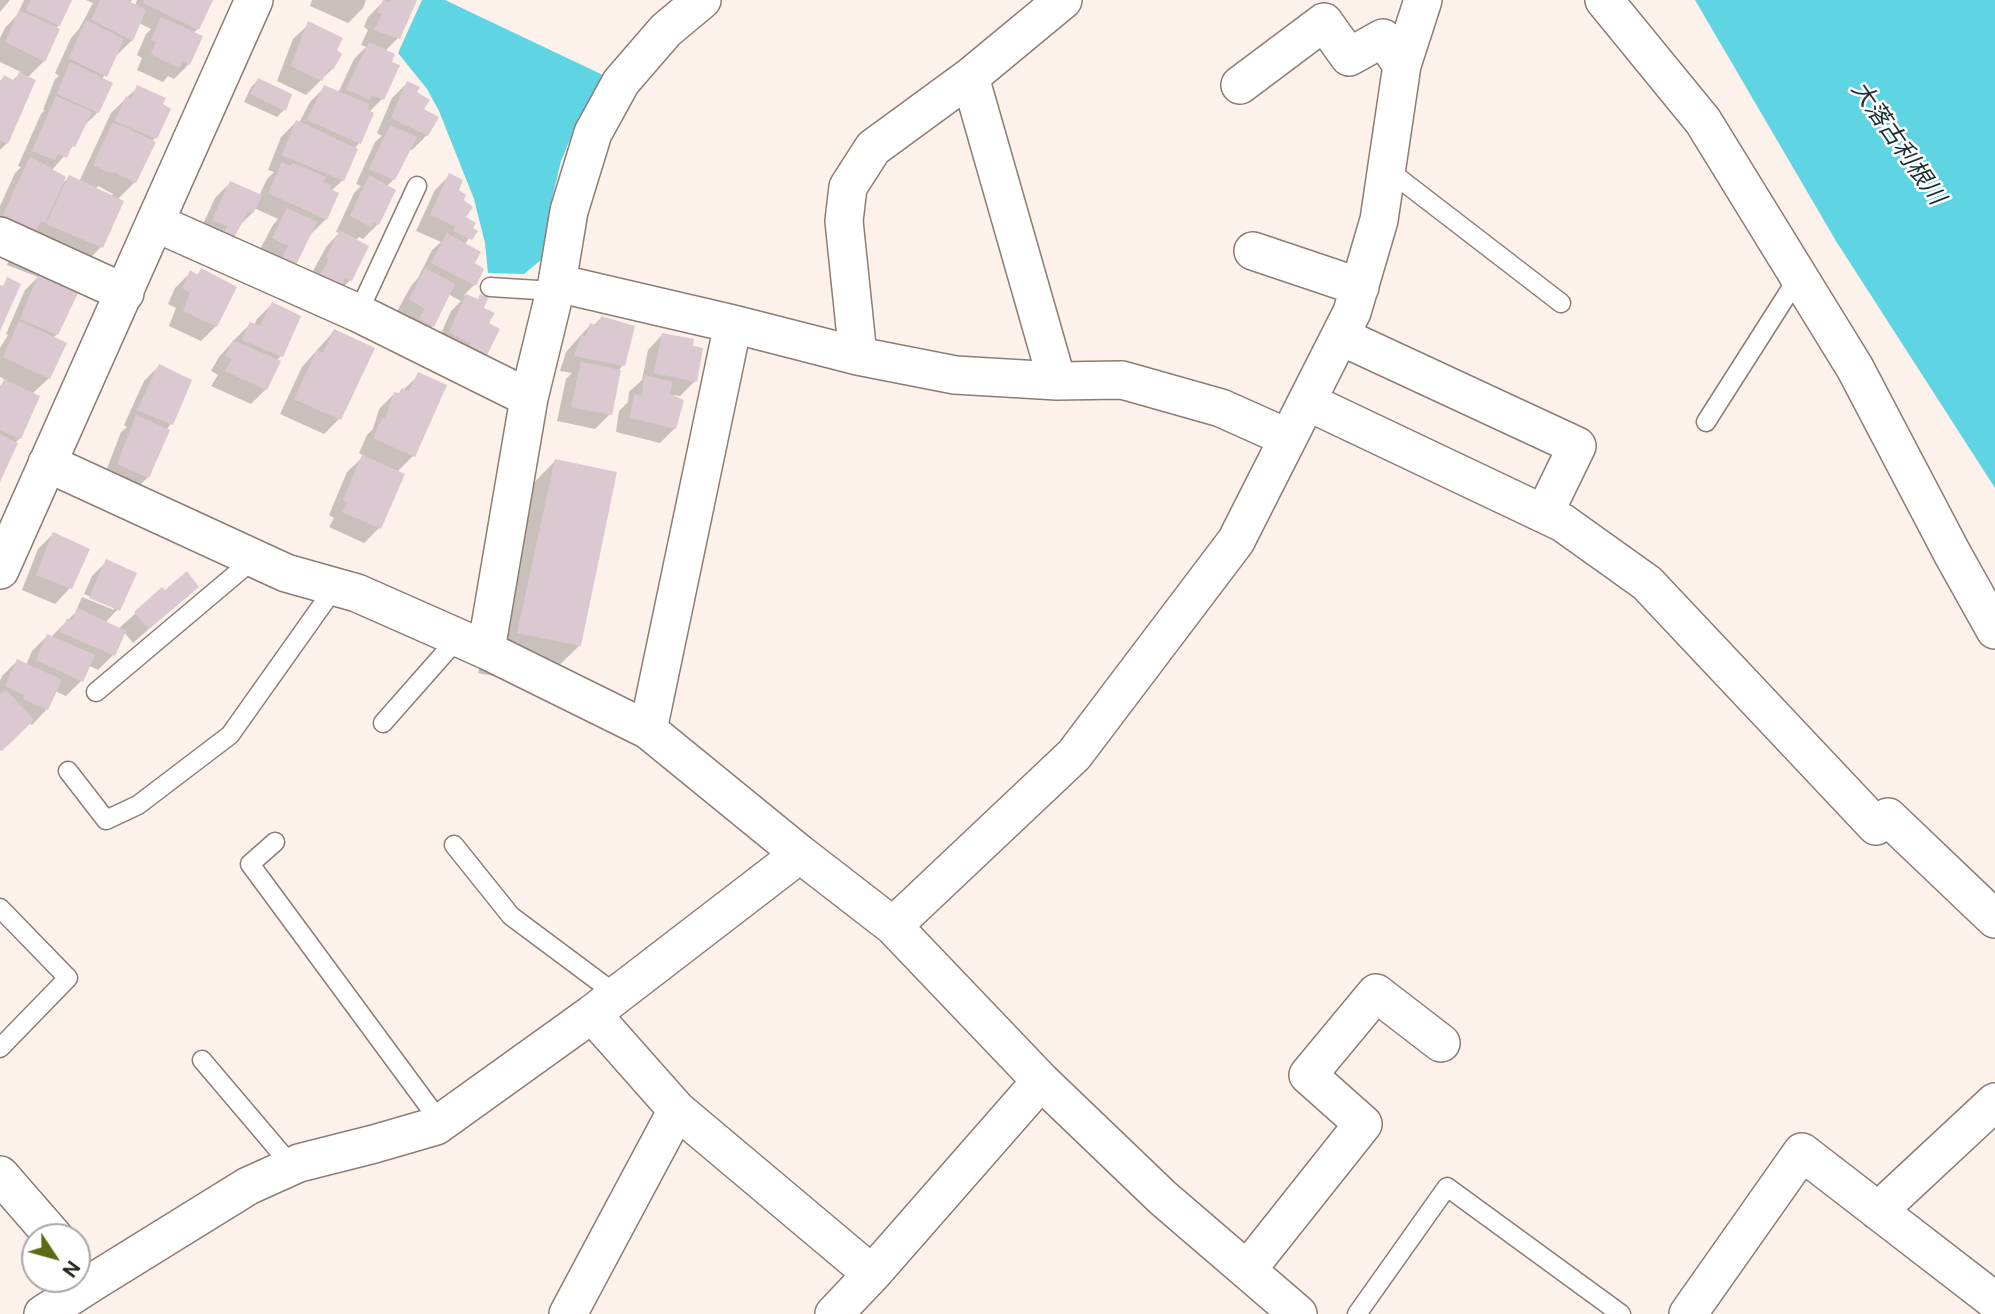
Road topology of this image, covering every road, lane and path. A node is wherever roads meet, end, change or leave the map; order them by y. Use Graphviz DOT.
graph roads {
  1 [pos="254,0"];
  2 [pos="702,0"];
  3 [pos="1062,0"];
  4 [pos="1423,0"];
  5 [pos="1604,0"];
  6 [pos="1402,65"];
  7 [pos="970,77"];
  8 [pos="1240,85"];
  9 [pos="1387,169"];
  10 [pos="417,186"];
  11 [pos="156,223"];
  12 [pos="0,236"];
  13 [pos="1253,251"];
  14 [pos="1799,276"];
  15 [pos="555,287"];
  16 [pos="1360,287"];
  17 [pos="490,288"];
  18 [pos="125,293"];
  19 [pos="1561,303"];
  20 [pos="358,313"];
  21 [pos="733,324"];
  22 [pos="1340,336"];
  23 [pos="858,356"];
  24 [pos="1057,381"];
  25 [pos="529,398"];
  26 [pos="1308,402"];
  27 [pos="1706,422"];
  28 [pos="1288,438"];
  29 [pos="47,463"];
  30 [pos="1544,514"];
  31 [pos="11,518"];
  32 [pos="255,558"];
  33 [pos="0,570"];
  34 [pos="335,587"];
  35 [pos="1995,630"];
  36 [pos="472,644"];
  37 [pos="96,692"];
  38 [pos="383,723"];
  39 [pos="648,730"];
  40 [pos="68,771"];
  41 [pos="275,842"];
  42 [pos="454,845"];
  43 [pos="800,854"];
  44 [pos="0,908"];
  45 [pos="1995,919"];
  46 [pos="893,926"];
  47 [pos="604,1004"];
  48 [pos="1441,1042"];
  49 [pos="0,1048"];
  50 [pos="202,1060"];
  51 [pos="1041,1081"];
  52 [pos="1995,1102"];
  53 [pos="677,1110"];
  54 [pos="441,1123"];
  55 [pos="292,1167"];
  56 [pos="0,1175"];
  57 [pos="1878,1211"];
  58 [pos="42,1223"];
  59 [pos="91,1270"];
  60 [pos="1247,1270"];
  61 [pos="872,1274"];
  62 [pos="65,1293"];
  63 [pos="1995,1301"];
  64 [pos="43,1314"];
  65 [pos="568,1314"];
  66 [pos="834,1314"];
  67 [pos="1298,1314"];
  68 [pos="1357,1314"];
  69 [pos="1621,1314"];
  70 [pos="1688,1314"];
  1 -- 11 [label="street"];
  2 -- 15 [label="street"];
  3 -- 7 [label="street"];
  4 -- 6 [label="street"];
  5 -- 14 [label="street"];
  6 -- 8 [label="street"];
  6 -- 9 [label="street"];
  7 -- 23 [label="street"];
  7 -- 24 [label="street"];
  9 -- 16 [label="street"];
  9 -- 19 [label="lane"];
  10 -- 20 [label="lane"];
  11 -- 18 [label="street"];
  11 -- 20 [label="street"];
  12 -- 18 [label="street"];
  13 -- 16 [label="street"];
  14 -- 27 [label="lane"];
  14 -- 35 [label="street"];
  15 -- 17 [label="lane"];
  15 -- 21 [label="street"];
  15 -- 25 [label="street"];
  16 -- 22 [label="street"];
  18 -- 29 [label="street"];
  20 -- 25 [label="street"];
  21 -- 23 [label="street"];
  21 -- 39 [label="street"];
  22 -- 26 [label="street"];
  22 -- 30 [label="street"];
  23 -- 24 [label="street"];
  24 -- 28 [label="street"];
  25 -- 36 [label="street"];
  26 -- 28 [label="street"];
  26 -- 30 [label="street"];
  28 -- 46 [label="street"];
  29 -- 31 [label="street"];
  29 -- 32 [label="street"];
  30 -- 45 [label="street"];
  31 -- 33 [label="street"];
  32 -- 34 [label="street"];
  32 -- 37 [label="lane"];
  34 -- 36 [label="street"];
  34 -- 40 [label="lane"];
  36 -- 38 [label="lane"];
  36 -- 39 [label="street"];
  39 -- 43 [label="street"];
  41 -- 54 [label="lane"];
  42 -- 47 [label="lane"];
  43 -- 46 [label="street"];
  43 -- 47 [label="street"];
  44 -- 49 [label="lane"];
  46 -- 51 [label="street"];
  47 -- 53 [label="street"];
  47 -- 54 [label="street"];
  48 -- 60 [label="street"];
  50 -- 55 [label="lane"];
  51 -- 60 [label="street"];
  51 -- 61 [label="street"];
  52 -- 57 [label="street"];
  53 -- 61 [label="street"];
  53 -- 65 [label="street"];
  54 -- 55 [label="street"];
  55 -- 59 [label="street"];
  56 -- 58 [label="street"];
  57 -- 63 [label="street"];
  57 -- 70 [label="street"];
  60 -- 67 [label="street"];
  61 -- 66 [label="street"];
  62 -- 64 [label="street"];
  68 -- 69 [label="lane"];
}
